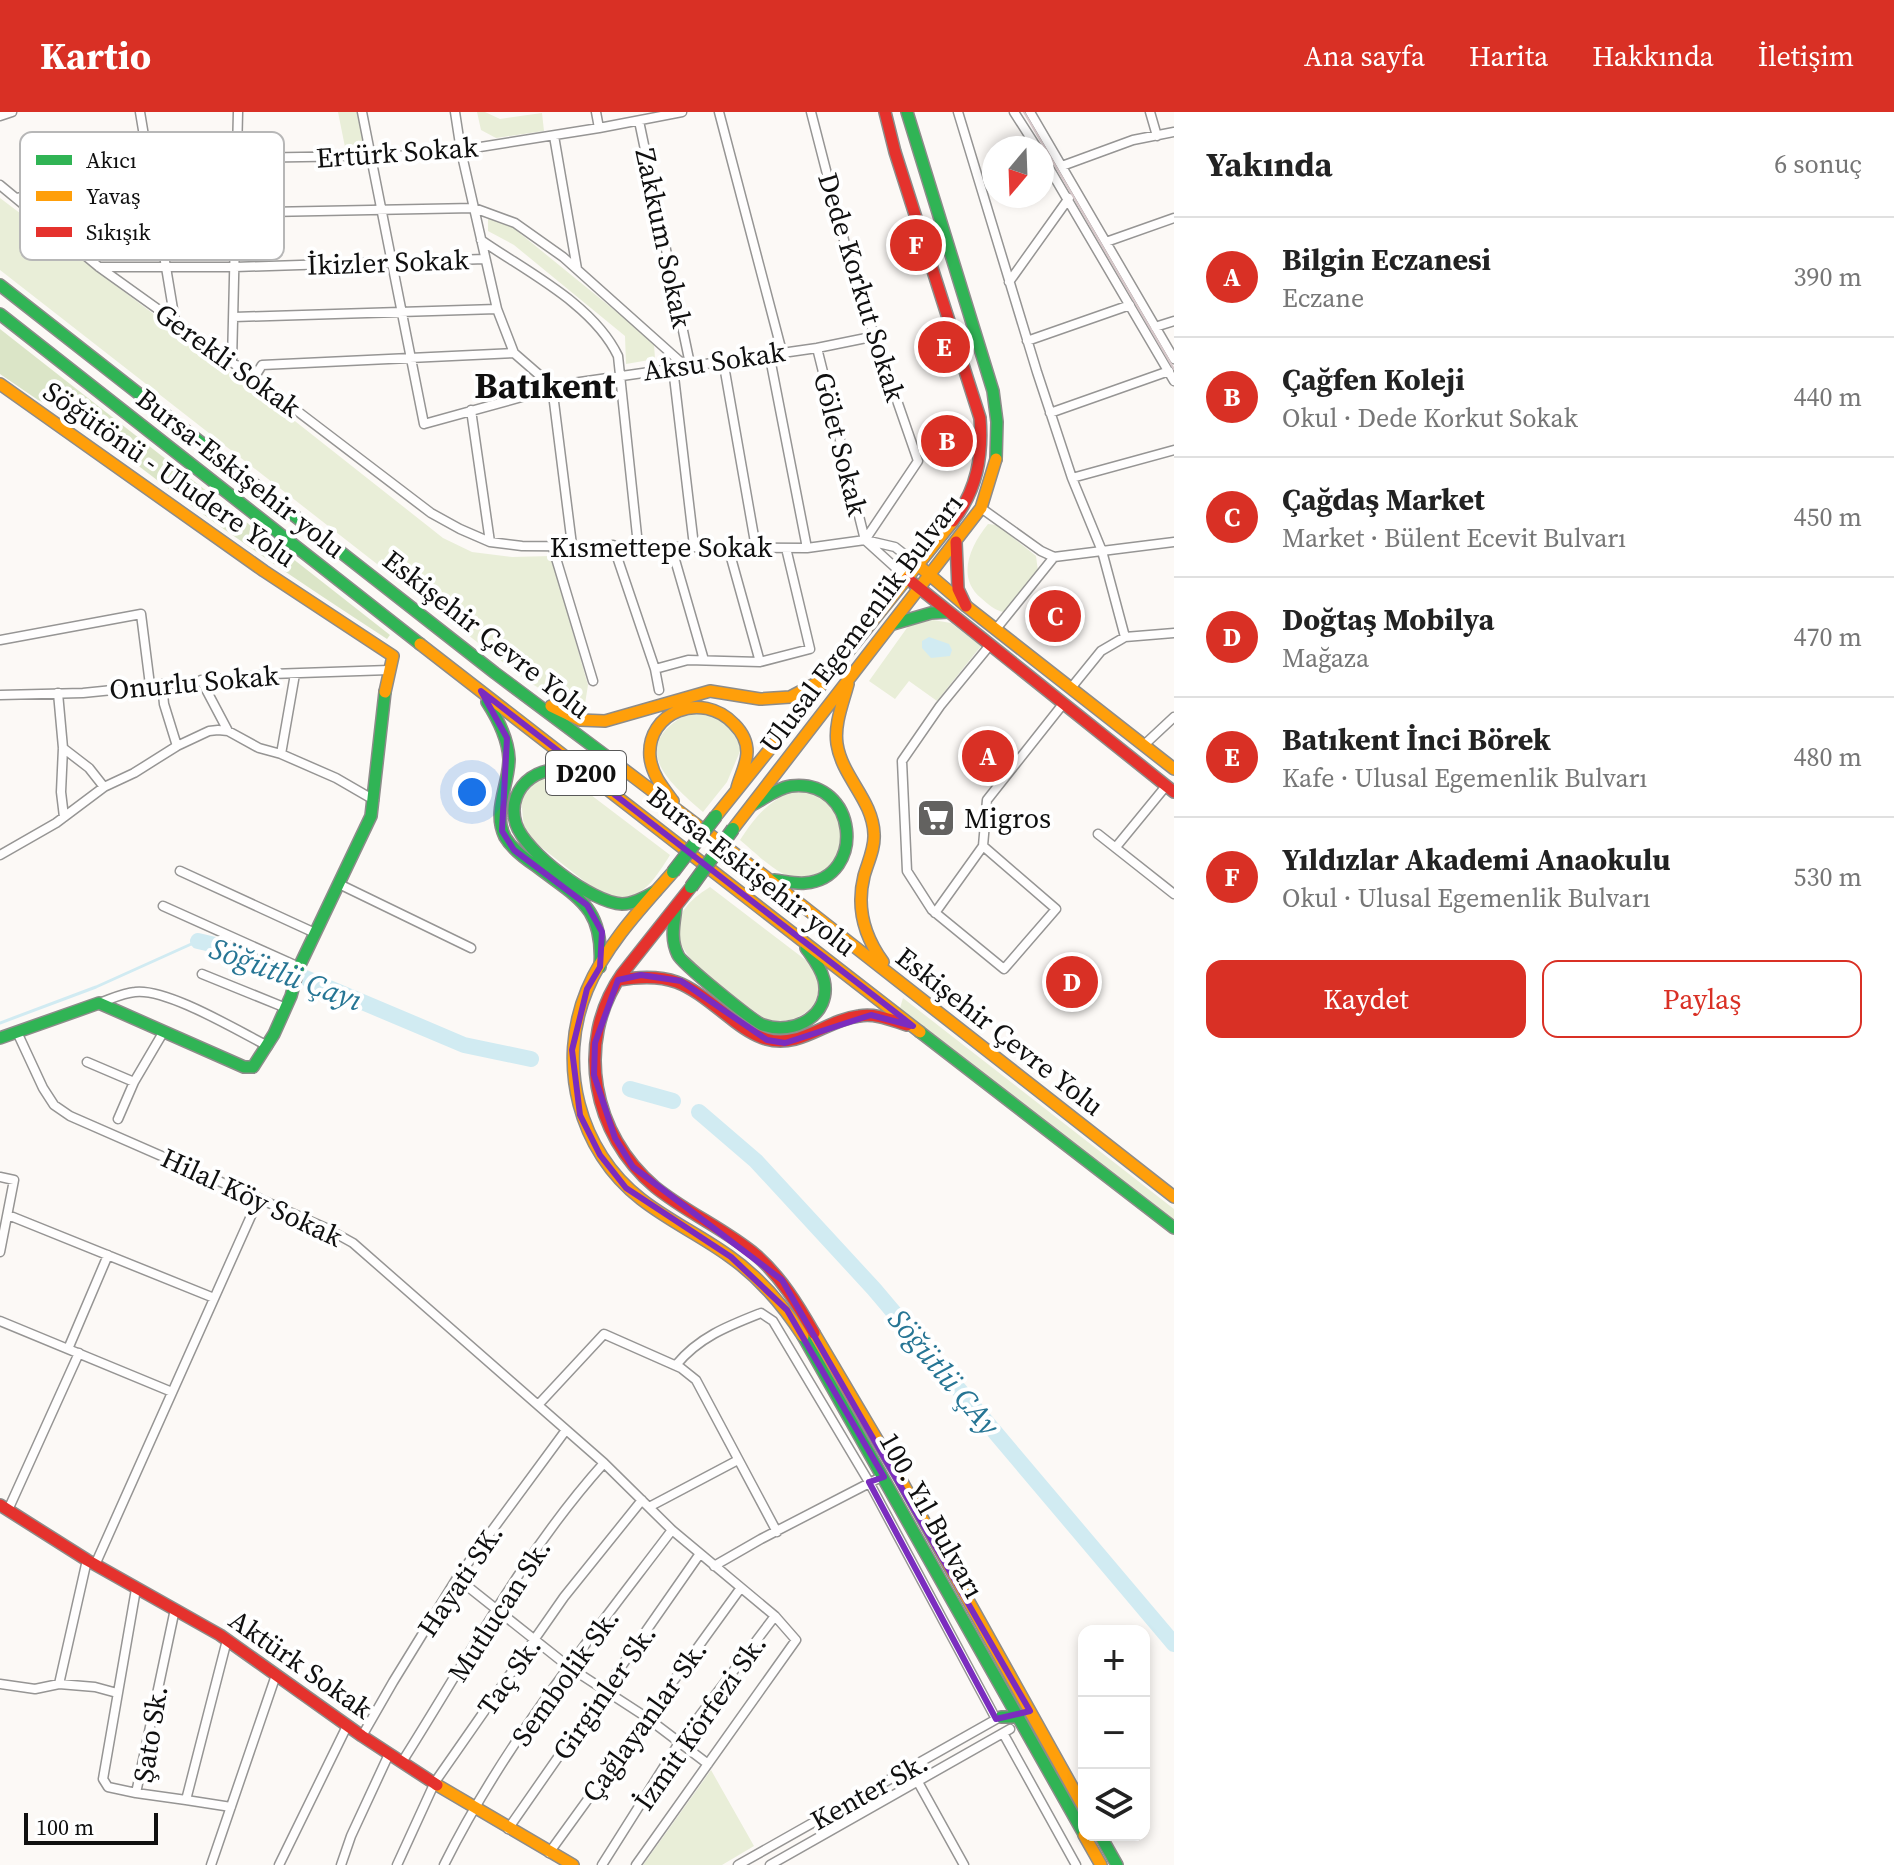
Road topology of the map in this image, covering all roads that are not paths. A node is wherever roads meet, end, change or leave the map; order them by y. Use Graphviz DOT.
graph roads {
  1 [pos="12,112"];
  2 [pos="140,112"];
  3 [pos="362,112"];
  4 [pos="455,112"];
  5 [pos="596,112"];
  6 [pos="682,112"];
  7 [pos="719,112"];
  8 [pos="811,112"];
  9 [pos="885,112"];
  10 [pos="907,112"];
  11 [pos="958,112"];
  12 [pos="1014,112"];
  13 [pos="1030,112"];
  14 [pos="1150,112"];
  15 [pos="0,116"];
  16 [pos="639,121"];
  17 [pos="599,128"];
  18 [pos="143,132"];
  19 [pos="1174,132"];
  20 [pos="554,136"];
  21 [pos="1029,136"];
  22 [pos="1157,136"];
  23 [pos="461,151"];
  24 [pos="370,157"];
  25 [pos="284,158"];
  26 [pos="1062,166"];
  27 [pos="1054,175"];
  28 [pos="0,185"];
  29 [pos="20,197"];
  30 [pos="17,198"];
  31 [pos="1069,198"];
  32 [pos="20,201"];
  33 [pos="474,208"];
  34 [pos="381,211"];
  35 [pos="284,212"];
  36 [pos="1174,218"];
  37 [pos="481,240"];
  38 [pos="1106,242"];
  39 [pos="485,259"];
  40 [pos="91,260"];
  41 [pos="164,260"];
  42 [pos="235,260"];
  43 [pos="392,261"];
  44 [pos="165,266"];
  45 [pos="99,267"];
  46 [pos="235,267"];
  47 [pos="577,270"];
  48 [pos="1009,282"];
  49 [pos="0,285"];
  50 [pos="1130,305"];
  51 [pos="497,309"];
  52 [pos="402,311"];
  53 [pos="0,314"];
  54 [pos="234,317"];
  55 [pos="175,321"];
  56 [pos="1174,321"];
  57 [pos="1155,327"];
  58 [pos="876,336"];
  59 [pos="1027,341"];
  60 [pos="817,348"];
  61 [pos="782,352"];
  62 [pos="514,353"];
  63 [pos="769,353"];
  64 [pos="411,358"];
  65 [pos="1174,359"];
  66 [pos="723,360"];
  67 [pos="232,362"];
  68 [pos="688,362"];
  69 [pos="673,368"];
  70 [pos="1169,371"];
  71 [pos="619,374"];
  72 [pos="254,378"];
  73 [pos="1174,381"];
  74 [pos="0,384"];
  75 [pos="552,386"];
  76 [pos="471,410"];
  77 [pos="1050,413"];
  78 [pos="1174,450"];
  79 [pos="1072,478"];
  80 [pos="981,508"];
  81 [pos="460,529"];
  82 [pos="865,540"];
  83 [pos="490,542"];
  84 [pos="956,542"];
  85 [pos="1174,542"];
  86 [pos="552,545"];
  87 [pos="572,545"];
  88 [pos="613,545"];
  89 [pos="638,545"];
  90 [pos="671,546"];
  91 [pos="694,546"];
  92 [pos="728,547"];
  93 [pos="756,548"];
  94 [pos="786,548"];
  95 [pos="807,548"];
  96 [pos="1102,551"];
  97 [pos="1054,557"];
  98 [pos="918,565"];
  99 [pos="929,575"];
  100 [pos="908,579"];
  101 [pos="919,589"];
  102 [pos="966,606"];
  103 [pos="948,612"];
  104 [pos="893,624"];
  105 [pos="996,629"];
  106 [pos="1174,633"];
  107 [pos="1125,637"];
  108 [pos="0,640"];
  109 [pos="990,645"];
  110 [pos="704,660"];
  111 [pos="760,662"];
  112 [pos="655,669"];
  113 [pos="389,670"];
  114 [pos="495,673"];
  115 [pos="295,674"];
  116 [pos="828,677"];
  117 [pos="201,680"];
  118 [pos="593,681"];
  119 [pos="162,684"];
  120 [pos="848,684"];
  121 [pos="150,685"];
  122 [pos="1071,688"];
  123 [pos="659,690"];
  124 [pos="481,691"];
  125 [pos="58,693"];
  126 [pos="0,695"];
  127 [pos="1063,704"];
  128 [pos="1174,717"];
  129 [pos="228,731"];
  130 [pos="1144,745"];
  131 [pos="177,746"];
  132 [pos="63,748"];
  133 [pos="281,754"];
  134 [pos="1174,769"];
  135 [pos="104,787"];
  136 [pos="606,788"];
  137 [pos="737,788"];
  138 [pos="1170,789"];
  139 [pos="374,800"];
  140 [pos="752,805"];
  141 [pos="680,811"];
  142 [pos="64,817"];
  143 [pos="1098,834"];
  144 [pos="983,846"];
  145 [pos="1116,847"];
  146 [pos="0,855"];
  147 [pos="180,871"];
  148 [pos="767,878"];
  149 [pos="339,884"];
  150 [pos="656,891"];
  151 [pos="1174,894"];
  152 [pos="163,906"];
  153 [pos="676,907"];
  154 [pos="935,913"];
  155 [pos="793,932"];
  156 [pos="315,933"];
  157 [pos="471,948"];
  158 [pos="299,967"];
  159 [pos="600,967"];
  160 [pos="202,974"];
  161 [pos="618,980"];
  162 [pos="901,984"];
  163 [pos="99,1003"];
  164 [pos="286,1008"];
  165 [pos="913,1026"];
  166 [pos="164,1031"];
  167 [pos="17,1032"];
  168 [pos="0,1038"];
  169 [pos="268,1046"];
  170 [pos="87,1062"];
  171 [pos="134,1082"];
  172 [pos="118,1119"];
  173 [pos="0,1177"];
  174 [pos="1174,1197"];
  175 [pos="259,1198"];
  176 [pos="8,1215"];
  177 [pos="1174,1228"];
  178 [pos="0,1252"];
  179 [pos="108,1255"];
  180 [pos="214,1298"];
  181 [pos="0,1321"];
  182 [pos="809,1334"];
  183 [pos="68,1349"];
  184 [pos="79,1353"];
  185 [pos="676,1365"];
  186 [pos="172,1392"];
  187 [pos="538,1405"];
  188 [pos="566,1430"];
  189 [pos="738,1460"];
  190 [pos="604,1463"];
  191 [pos="883,1476"];
  192 [pos="869,1482"];
  193 [pos="642,1500"];
  194 [pos="649,1507"];
  195 [pos="4,1508"];
  196 [pos="672,1530"];
  197 [pos="777,1532"];
  198 [pos="699,1555"];
  199 [pos="91,1563"];
  200 [pos="714,1566"];
  201 [pos="457,1578"];
  202 [pos="136,1589"];
  203 [pos="740,1589"];
  204 [pos="175,1609"];
  205 [pos="497,1611"];
  206 [pos="775,1616"];
  207 [pos="227,1640"];
  208 [pos="534,1640"];
  209 [pos="569,1667"];
  210 [pos="276,1675"];
  211 [pos="0,1684"];
  212 [pos="59,1684"];
  213 [pos="606,1690"];
  214 [pos="117,1693"];
  215 [pos="1024,1714"];
  216 [pos="646,1717"];
  217 [pos="998,1718"];
  218 [pos="347,1726"];
  219 [pos="1007,1731"];
  220 [pos="362,1736"];
  221 [pos="679,1743"];
  222 [pos="389,1754"];
  223 [pos="402,1762"];
  224 [pos="708,1764"];
  225 [pos="435,1782"];
  226 [pos="918,1782"];
  227 [pos="136,1793"];
  228 [pos="1078,1799"];
  229 [pos="186,1800"];
  230 [pos="231,1807"];
  231 [pos="473,1808"];
  232 [pos="1078,1823"];
  233 [pos="508,1829"];
  234 [pos="1087,1841"];
  235 [pos="1103,1841"];
  236 [pos="549,1853"];
  237 [pos="214,1864"];
  238 [pos="279,1865"];
  239 [pos="341,1865"];
  240 [pos="397,1865"];
  241 [pos="444,1865"];
  242 [pos="573,1865"];
  243 [pos="602,1865"];
  244 [pos="636,1865"];
  245 [pos="738,1865"];
  246 [pos="770,1865"];
  247 [pos="964,1865"];
  248 [pos="1076,1865"];
  249 [pos="1101,1865"];
  250 [pos="1117,1865"];
  1 -- 15 [label="street"];
  2 -- 18 [label="street"];
  3 -- 24 [label="street"];
  4 -- 23 [label="street"];
  5 -- 17 [label="street"];
  6 -- 16 [label="street, Ertürk Sokak"];
  7 -- 61 [label="street"];
  8 -- 58 [label="street, Dede Korkut Sokak"];
  9 -- 98 [label="main road, Ulusal Egemenlik Bulvarı"];
  10 -- 80 [label="main road, Ulusal Egemenlik Bulvarı"];
  11 -- 48 [label="street"];
  12 -- 21 [label="street"];
  13 -- 26 [label="street"];
  14 -- 22 [label="street"];
  16 -- 17 [label="street, Ertürk Sokak"];
  16 -- 68 [label="street, Zakkum Sokak"];
  17 -- 20 [label="street, Ertürk Sokak"];
  19 -- 22 [label="street"];
  20 -- 23 [label="street, Ertürk Sokak"];
  20 -- 47 [label="street"];
  22 -- 26 [label="street"];
  23 -- 24 [label="street, Ertürk Sokak"];
  23 -- 33 [label="street"];
  24 -- 25 [label="street, Ertürk Sokak"];
  24 -- 34 [label="street"];
  26 -- 38 [label="street"];
  27 -- 31 [label="street"];
  28 -- 30 [label="street, Gerekli Sokak"];
  29 -- 30 [label="street, Ertürk Sokak"];
  30 -- 32 [label="street, Gerekli Sokak"];
  31 -- 48 [label="street"];
  31 -- 50 [label="street"];
  33 -- 34 [label="street"];
  33 -- 37 [label="street"];
  33 -- 47 [label="street"];
  34 -- 35 [label="street"];
  34 -- 43 [label="street"];
  36 -- 38 [label="street"];
  37 -- 39 [label="street"];
  37 -- 71 [label="street, İkizler Sokak"];
  38 -- 57 [label="street"];
  39 -- 43 [label="street, İkizler Sokak"];
  39 -- 51 [label="street"];
  40 -- 45 [label="street, Gerekli Sokak"];
  41 -- 44 [label="street"];
  42 -- 46 [label="street"];
  43 -- 46 [label="street, İkizler Sokak"];
  43 -- 52 [label="street"];
  44 -- 45 [label="street, İkizler Sokak"];
  44 -- 46 [label="street, İkizler Sokak"];
  44 -- 55 [label="street"];
  45 -- 55 [label="street, Gerekli Sokak"];
  46 -- 54 [label="street"];
  47 -- 68 [label="street"];
  48 -- 59 [label="street"];
  49 -- 114 [label="main road, Eskişehir Çevre Yolu / D200"];
  50 -- 59 [label="street"];
  50 -- 70 [label="street"];
  51 -- 52 [label="street"];
  51 -- 62 [label="street"];
  52 -- 54 [label="street"];
  52 -- 64 [label="street"];
  53 -- 124 [label="main road, Bursa-Eskişehir yolu / D200"];
  54 -- 67 [label="street"];
  55 -- 67 [label="street, Gerekli Sokak"];
  56 -- 57 [label="street"];
  57 -- 65 [label="street"];
  58 -- 60 [label="street, Aksu Sokak"];
  58 -- 82 [label="street, Dede Korkut Sokak"];
  59 -- 77 [label="street"];
  60 -- 61 [label="street, Aksu Sokak"];
  60 -- 82 [label="street, Gölet Sokak"];
  61 -- 63 [label="street, Aksu Sokak"];
  62 -- 64 [label="street"];
  62 -- 75 [label="street"];
  63 -- 66 [label="street, Aksu Sokak"];
  63 -- 95 [label="street"];
  64 -- 72 [label="street"];
  64 -- 76 [label="street, Aksu Sokak"];
  66 -- 68 [label="street, Aksu Sokak"];
  66 -- 93 [label="street"];
  67 -- 72 [label="street, Gerekli Sokak"];
  68 -- 69 [label="street, Aksu Sokak"];
  69 -- 71 [label="street, Aksu Sokak"];
  69 -- 91 [label="street"];
  70 -- 73 [label="street"];
  70 -- 77 [label="street"];
  71 -- 75 [label="street, Aksu Sokak"];
  71 -- 89 [label="street, İkizler Sokak"];
  72 -- 81 [label="street, Gerekli Sokak"];
  74 -- 113 [label="main road, Söğütönü - Uludere Yolu"];
  75 -- 76 [label="street, Aksu Sokak"];
  75 -- 87 [label="street"];
  76 -- 83 [label="street"];
  77 -- 79 [label="street"];
  78 -- 79 [label="street"];
  79 -- 96 [label="street"];
  80 -- 84 [label="main road, Ulusal Egemenlik Bulvarı"];
  80 -- 97 [label="street"];
  81 -- 83 [label="street, Kısmettepe Sokak"];
  82 -- 95 [label="street, Kısmettepe Sokak"];
  82 -- 98 [label="street"];
  82 -- 100 [label="street"];
  83 -- 86 [label="street, Kısmettepe Sokak"];
  84 -- 99 [label="main road, Ulusal Egemenlik Bulvarı"];
  84 -- 102 [label="main road"];
  85 -- 96 [label="street"];
  86 -- 87 [label="street, Kısmettepe Sokak"];
  86 -- 118 [label="street"];
  87 -- 88 [label="street, Kısmettepe Sokak"];
  88 -- 89 [label="street, Kısmettepe Sokak"];
  88 -- 112 [label="street"];
  89 -- 90 [label="street, Kısmettepe Sokak"];
  90 -- 91 [label="street, Kısmettepe Sokak"];
  90 -- 110 [label="street"];
  91 -- 92 [label="street, Kısmettepe Sokak"];
  92 -- 93 [label="street, Kısmettepe Sokak"];
  92 -- 111 [label="street"];
  93 -- 94 [label="street, Kısmettepe Sokak"];
  94 -- 95 [label="street, Kısmettepe Sokak"];
  94 -- 111 [label="street"];
  96 -- 97 [label="street"];
  96 -- 107 [label="street"];
  97 -- 105 [label="street"];
  98 -- 99 [label="main road"];
  98 -- 100 [label="main road, Ulusal Egemenlik Bulvarı"];
  99 -- 101 [label="main road, Ulusal Egemenlik Bulvarı"];
  99 -- 102 [label="main road"];
  100 -- 101 [label="main road"];
  100 -- 116 [label="main road, Ulusal Egemenlik Bulvarı"];
  101 -- 103 [label="main road"];
  101 -- 104 [label="main road, Ulusal Egemenlik Bulvarı"];
  102 -- 105 [label="main road"];
  103 -- 104 [label="main road"];
  103 -- 109 [label="main road"];
  104 -- 120 [label="main road, Ulusal Egemenlik Bulvarı"];
  105 -- 122 [label="main road"];
  106 -- 107 [label="street"];
  107 -- 122 [label="street"];
  108 -- 121 [label="street"];
  109 -- 127 [label="main road"];
  109 -- 154 [label="street"];
  110 -- 111 [label="street"];
  110 -- 112 [label="street"];
  112 -- 123 [label="street"];
  113 -- 115 [label="street, Onurlu Sokak"];
  113 -- 139 [label="main road"];
  114 -- 116 [label="main road"];
  114 -- 141 [label="main road, Eskişehir Çevre Yolu / D200"];
  115 -- 117 [label="street, Onurlu Sokak"];
  115 -- 133 [label="street"];
  116 -- 137 [label="main road, Ulusal Egemenlik Bulvarı"];
  117 -- 119 [label="street, Onurlu Sokak"];
  117 -- 129 [label="street"];
  119 -- 121 [label="street, Onurlu Sokak"];
  119 -- 131 [label="street"];
  120 -- 140 [label="main road, Ulusal Egemenlik Bulvarı"];
  120 -- 162 [label="main road"];
  121 -- 125 [label="street, Onurlu Sokak"];
  122 -- 130 [label="main road"];
  124 -- 136 [label="main road, Bursa-Eskişehir yolu / D200"];
  124 -- 159 [label="main road"];
  125 -- 126 [label="street, Onurlu Sokak"];
  125 -- 132 [label="street"];
  127 -- 138 [label="main road"];
  127 -- 144 [label="street"];
  128 -- 130 [label="street"];
  129 -- 131 [label="street"];
  129 -- 133 [label="street"];
  130 -- 134 [label="main road"];
  131 -- 135 [label="street"];
  132 -- 135 [label="street"];
  132 -- 142 [label="street"];
  133 -- 139 [label="street"];
  135 -- 142 [label="street"];
  136 -- 150 [label="main road"];
  136 -- 155 [label="main road, Bursa-Eskişehir yolu / D200"];
  137 -- 141 [label="main road"];
  137 -- 150 [label="main road, Ulusal Egemenlik Bulvarı, bridge"];
  138 -- 145 [label="street"];
  139 -- 149 [label="main road"];
  140 -- 148 [label="main road"];
  140 -- 153 [label="main road, Ulusal Egemenlik Bulvarı, bridge"];
  141 -- 148 [label="main road, Eskişehir Çevre Yolu / D200"];
  142 -- 146 [label="street"];
  143 -- 145 [label="street"];
  144 -- 154 [label="street"];
  144 -- 154 [label="street"];
  145 -- 151 [label="street"];
  147 -- 156 [label="street"];
  148 -- 162 [label="main road, Eskişehir Çevre Yolu / D200"];
  149 -- 156 [label="main road"];
  149 -- 157 [label="street"];
  150 -- 159 [label="main road, Ulusal Egemenlik Bulvarı"];
  152 -- 158 [label="street"];
  153 -- 155 [label="main road"];
  153 -- 161 [label="main road, Ulusal Egemenlik Bulvarı"];
  155 -- 165 [label="main road, Bursa-Eskişehir yolu / D200"];
  156 -- 158 [label="main road"];
  158 -- 164 [label="main road"];
  159 -- 182 [label="main road, Ulusal Egemenlik Bulvarı"];
  160 -- 164 [label="street"];
  161 -- 165 [label="main road"];
  161 -- 182 [label="main road, Ulusal Egemenlik Bulvarı"];
  162 -- 174 [label="main road, Eskişehir Çevre Yolu / D200"];
  163 -- 166 [label="main road"];
  163 -- 167 [label="main road"];
  163 -- 169 [label="street"];
  164 -- 169 [label="main road"];
  165 -- 177 [label="main road, Bursa-Eskişehir yolu / D200"];
  166 -- 169 [label="main road"];
  166 -- 171 [label="street"];
  167 -- 168 [label="main road"];
  167 -- 175 [label="street, Hilal Köy Sokak"];
  170 -- 171 [label="street"];
  171 -- 172 [label="street"];
  173 -- 176 [label="street"];
  175 -- 180 [label="street"];
  175 -- 187 [label="street, Hilal Köy Sokak"];
  176 -- 178 [label="street"];
  176 -- 179 [label="street"];
  179 -- 180 [label="street"];
  179 -- 183 [label="street"];
  180 -- 186 [label="street"];
  181 -- 183 [label="street"];
  182 -- 191 [label="main road, 100. Yıl Bulvarı"];
  182 -- 215 [label="main road, 100. Yıl Bulvarı"];
  183 -- 184 [label="street"];
  184 -- 186 [label="street"];
  184 -- 195 [label="street"];
  185 -- 187 [label="street"];
  185 -- 189 [label="street"];
  185 -- 192 [label="street"];
  186 -- 199 [label="street"];
  187 -- 188 [label="street, Hilal Köy Sokak"];
  188 -- 190 [label="street, Hilal Köy Sokak"];
  188 -- 201 [label="street, Hayati SK."];
  189 -- 194 [label="street"];
  189 -- 197 [label="street"];
  190 -- 193 [label="street, Hilal Köy Sokak"];
  190 -- 205 [label="street, Mutlucan Sk."];
  191 -- 192 [label="street"];
  191 -- 215 [label="main road, 100. Yıl Bulvarı"];
  192 -- 197 [label="street"];
  192 -- 217 [label="street"];
  193 -- 194 [label="street"];
  193 -- 208 [label="street, Taç Sk."];
  194 -- 196 [label="street"];
  195 -- 199 [label="main road, Aktürk Sokak"];
  196 -- 198 [label="street, İzmit Körfezi Sk."];
  196 -- 209 [label="street, Sembolik Sk."];
  197 -- 200 [label="street"];
  198 -- 200 [label="street, İzmit Körfezi Sk."];
  198 -- 213 [label="street, Girginler Sk."];
  199 -- 202 [label="main road, Aktürk Sokak"];
  199 -- 212 [label="street"];
  200 -- 203 [label="street, İzmit Körfezi Sk."];
  201 -- 205 [label="street"];
  201 -- 220 [label="street, Hayati SK."];
  202 -- 204 [label="main road, Aktürk Sokak"];
  202 -- 214 [label="street"];
  203 -- 206 [label="street, İzmit Körfezi Sk."];
  203 -- 216 [label="street, Çağlayanlar Sk."];
  204 -- 207 [label="main road, Aktürk Sokak"];
  204 -- 227 [label="street, Şato Sk."];
  205 -- 208 [label="street"];
  205 -- 223 [label="street, Mutlucan Sk."];
  206 -- 221 [label="street, İzmit Körfezi Sk."];
  206 -- 224 [label="street"];
  207 -- 210 [label="main road, Aktürk Sokak"];
  207 -- 229 [label="street, Şato Sk."];
  208 -- 209 [label="street"];
  208 -- 225 [label="street, Taç Sk."];
  209 -- 213 [label="street"];
  209 -- 231 [label="street, Sembolik Sk."];
  210 -- 218 [label="main road, Aktürk Sokak"];
  210 -- 230 [label="street"];
  211 -- 212 [label="street"];
  212 -- 214 [label="street"];
  213 -- 216 [label="street"];
  213 -- 233 [label="street, Girginler Sk."];
  214 -- 227 [label="street"];
  215 -- 217 [label="main road"];
  215 -- 219 [label="main road"];
  215 -- 228 [label="main road, 100. Yıl Bulvarı"];
  215 -- 232 [label="main road, 100. Yıl Bulvarı"];
  216 -- 221 [label="street"];
  216 -- 236 [label="street, Çağlayanlar Sk."];
  217 -- 245 [label="street, Kenter Sk."];
  218 -- 220 [label="main road, Aktürk Sokak"];
  218 -- 238 [label="street"];
  219 -- 226 [label="street, Kenter Sk."];
  219 -- 248 [label="street"];
  220 -- 222 [label="main road, Aktürk Sokak"];
  221 -- 224 [label="street"];
  221 -- 243 [label="street, İzmit Körfezi Sk."];
  222 -- 223 [label="main road, Aktürk Sokak"];
  222 -- 239 [label="street"];
  223 -- 225 [label="main road, Aktürk Sokak"];
  224 -- 244 [label="street"];
  225 -- 231 [label="main road, Aktürk Sokak"];
  225 -- 240 [label="street, Taç Sk."];
  226 -- 246 [label="street, Kenter Sk."];
  226 -- 247 [label="street"];
  227 -- 229 [label="street, Şato Sk."];
  229 -- 230 [label="street"];
  230 -- 237 [label="street"];
  231 -- 233 [label="main road, Aktürk Sokak"];
  231 -- 241 [label="street, Sembolik Sk."];
  233 -- 236 [label="main road, Aktürk Sokak"];
  234 -- 249 [label="main road, 100. Yıl Bulvarı"];
  235 -- 250 [label="main road"];
  236 -- 242 [label="main road, Aktürk Sokak"];
}
